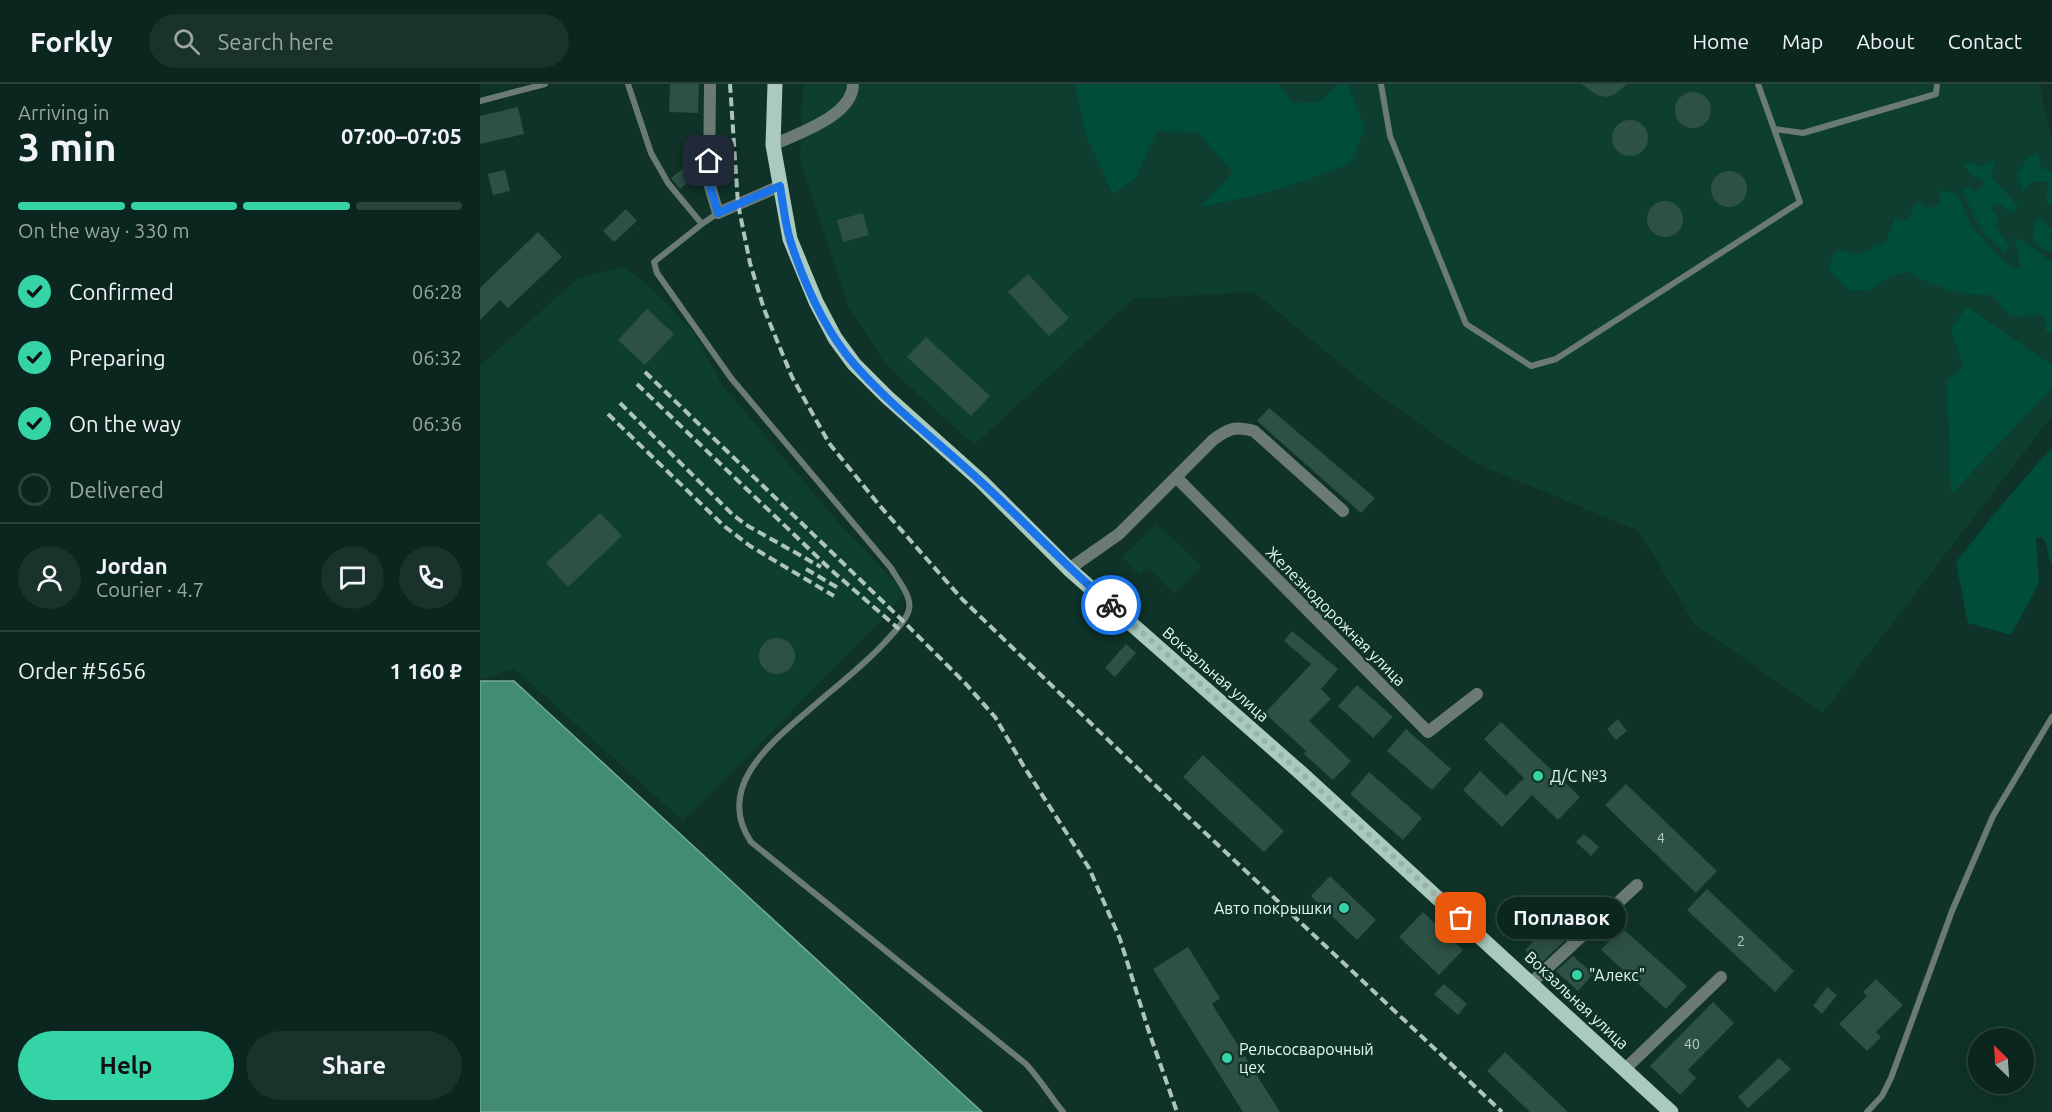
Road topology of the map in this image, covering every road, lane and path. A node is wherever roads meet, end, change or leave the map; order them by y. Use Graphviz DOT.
graph roads {
  1 [pos="545,84"];
  2 [pos="628,84"];
  3 [pos="710,84"];
  4 [pos="775,84"];
  5 [pos="853,84"];
  6 [pos="1381,84"];
  7 [pos="1758,84"];
  8 [pos="1937,84"];
  9 [pos="480,101"];
  10 [pos="1774,129"];
  11 [pos="773,145"];
  12 [pos="780,186"];
  13 [pos="718,213"];
  14 [pos="702,224"];
  15 [pos="1176,477"];
  16 [pos="1343,511"];
  17 [pos="1069,569"];
  18 [pos="1477,694"];
  19 [pos="2052,717"];
  20 [pos="1637,885"];
  21 [pos="1721,977"];
  22 [pos="1532,983"];
  23 [pos="1625,1069"];
  24 [pos="1063,1112"];
  25 [pos="1671,1112"];
  26 [pos="1867,1112"];
  1 -- 9 [label="lane"];
  2 -- 14 [label="lane"];
  3 -- 13 [label="street"];
  4 -- 11 [label="main road, Вокзальная улица"];
  5 -- 11 [label="street"];
  6 -- 10 [label="lane"];
  7 -- 10 [label="lane"];
  8 -- 10 [label="lane"];
  11 -- 12 [label="main road, Вокзальная улица"];
  12 -- 13 [label="street"];
  12 -- 17 [label="main road, Вокзальная улица"];
  13 -- 14 [label="lane"];
  14 -- 24 [label="lane"];
  15 -- 16 [label="street"];
  15 -- 17 [label="street"];
  15 -- 18 [label="street, Железнодорожная улица"];
  17 -- 22 [label="main road, Вокзальная улица"];
  19 -- 26 [label="lane"];
  20 -- 22 [label="street"];
  21 -- 23 [label="street"];
  22 -- 23 [label="main road, Вокзальная улица"];
  23 -- 25 [label="main road, Вокзальная улица"];
}
